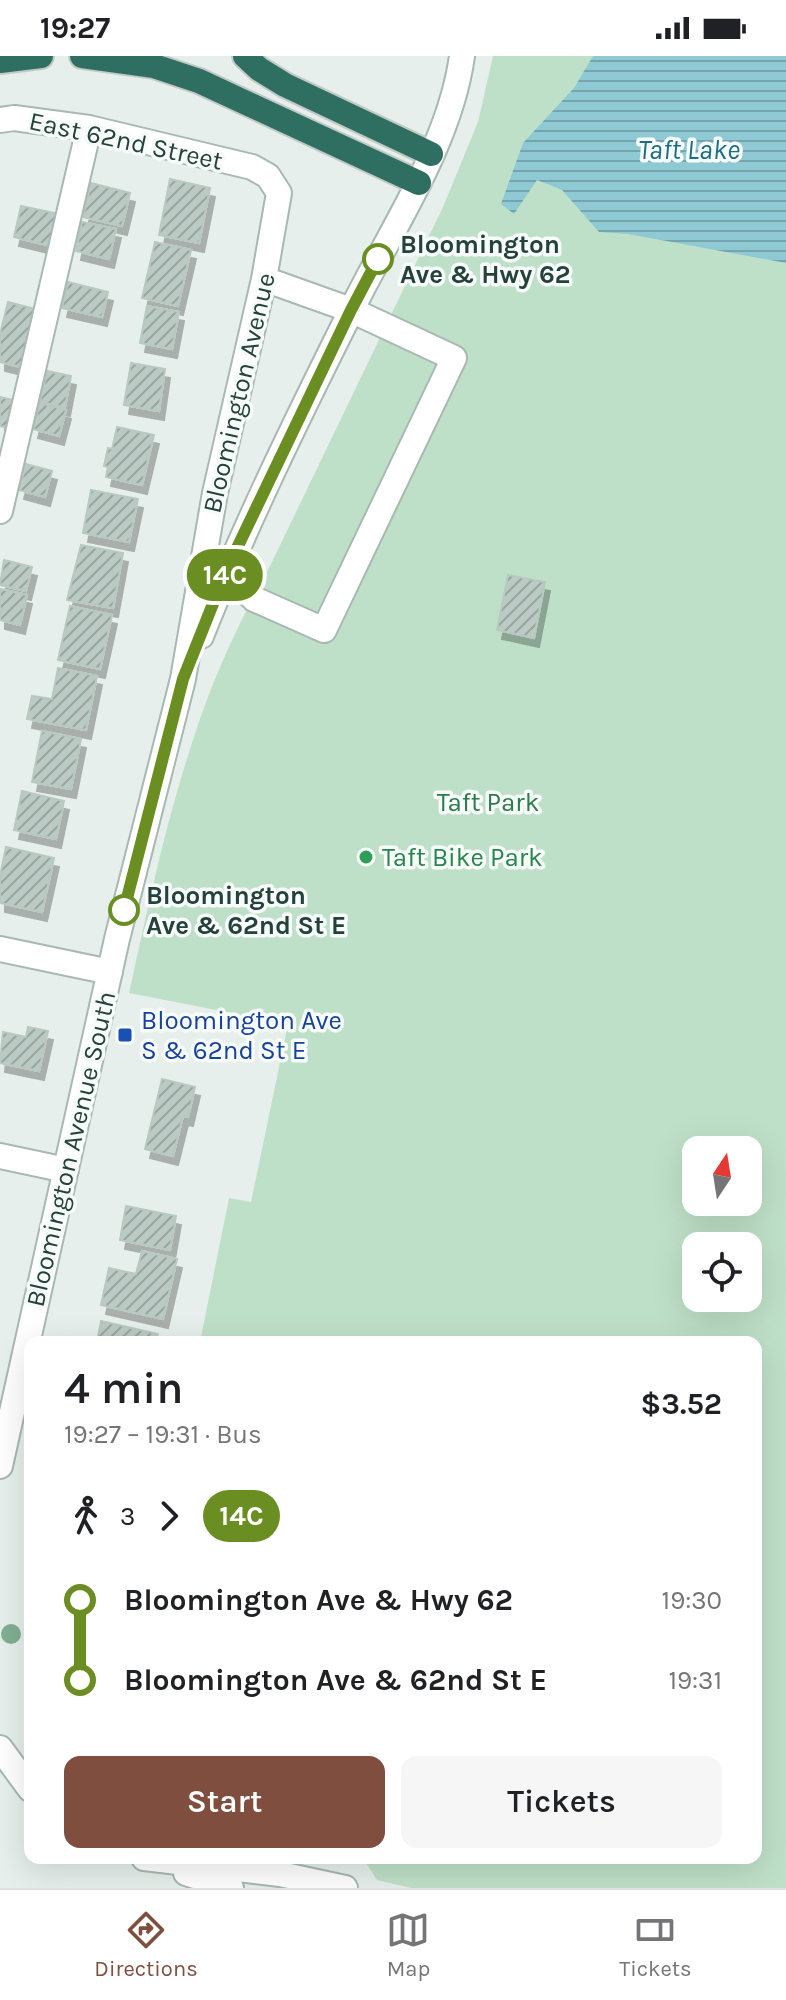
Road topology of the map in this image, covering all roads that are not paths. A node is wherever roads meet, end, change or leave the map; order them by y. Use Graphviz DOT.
graph roads {
  1 [pos="41,56"];
  2 [pos="82,56"];
  3 [pos="245,56"];
  4 [pos="462,56"];
  5 [pos="0,61"];
  6 [pos="0,120"];
  7 [pos="89,128"];
  8 [pos="431,154"];
  9 [pos="252,167"];
  10 [pos="419,183"];
  11 [pos="264,279"];
  12 [pos="351,310"];
  13 [pos="0,511"];
  14 [pos="226,571"];
  15 [pos="183,679"];
  16 [pos="0,949"];
  17 [pos="110,972"];
  18 [pos="0,1156"];
  19 [pos="66,1170"];
  20 [pos="29,1336"];
  21 [pos="24,1358"];
  22 [pos="0,1466"];
  23 [pos="1,1753"];
  24 [pos="24,1782"];
  25 [pos="159,1864"];
  26 [pos="193,1864"];
  27 [pos="231,1888"];
  28 [pos="345,1888"];
  1 -- 5 [label="highway"];
  2 -- 10 [label="highway"];
  3 -- 8 [label="highway"];
  4 -- 8 [label="street, Bloomington Avenue"];
  6 -- 7 [label="street, East 62nd Street"];
  7 -- 9 [label="street, East 62nd Street"];
  7 -- 13 [label="street"];
  8 -- 10 [label="street, Bloomington Avenue"];
  9 -- 11 [label="street, Bloomington Avenue"];
  10 -- 12 [label="street, Bloomington Avenue"];
  11 -- 12 [label="street"];
  11 -- 15 [label="street, Bloomington Avenue"];
  12 -- 14 [label="street, Bloomington Avenue"];
  12 -- 14 [label="street"];
  14 -- 15 [label="street, Bloomington Avenue"];
  15 -- 17 [label="street, Bloomington Avenue"];
  16 -- 17 [label="street"];
  17 -- 19 [label="street, Bloomington Avenue South"];
  18 -- 19 [label="street"];
  19 -- 20 [label="street, Bloomington Avenue South"];
  21 -- 22 [label="street, Bloomington Avenue South"];
  23 -- 24 [label="street"];
  25 -- 27 [label="street"];
  26 -- 28 [label="street"];
}
